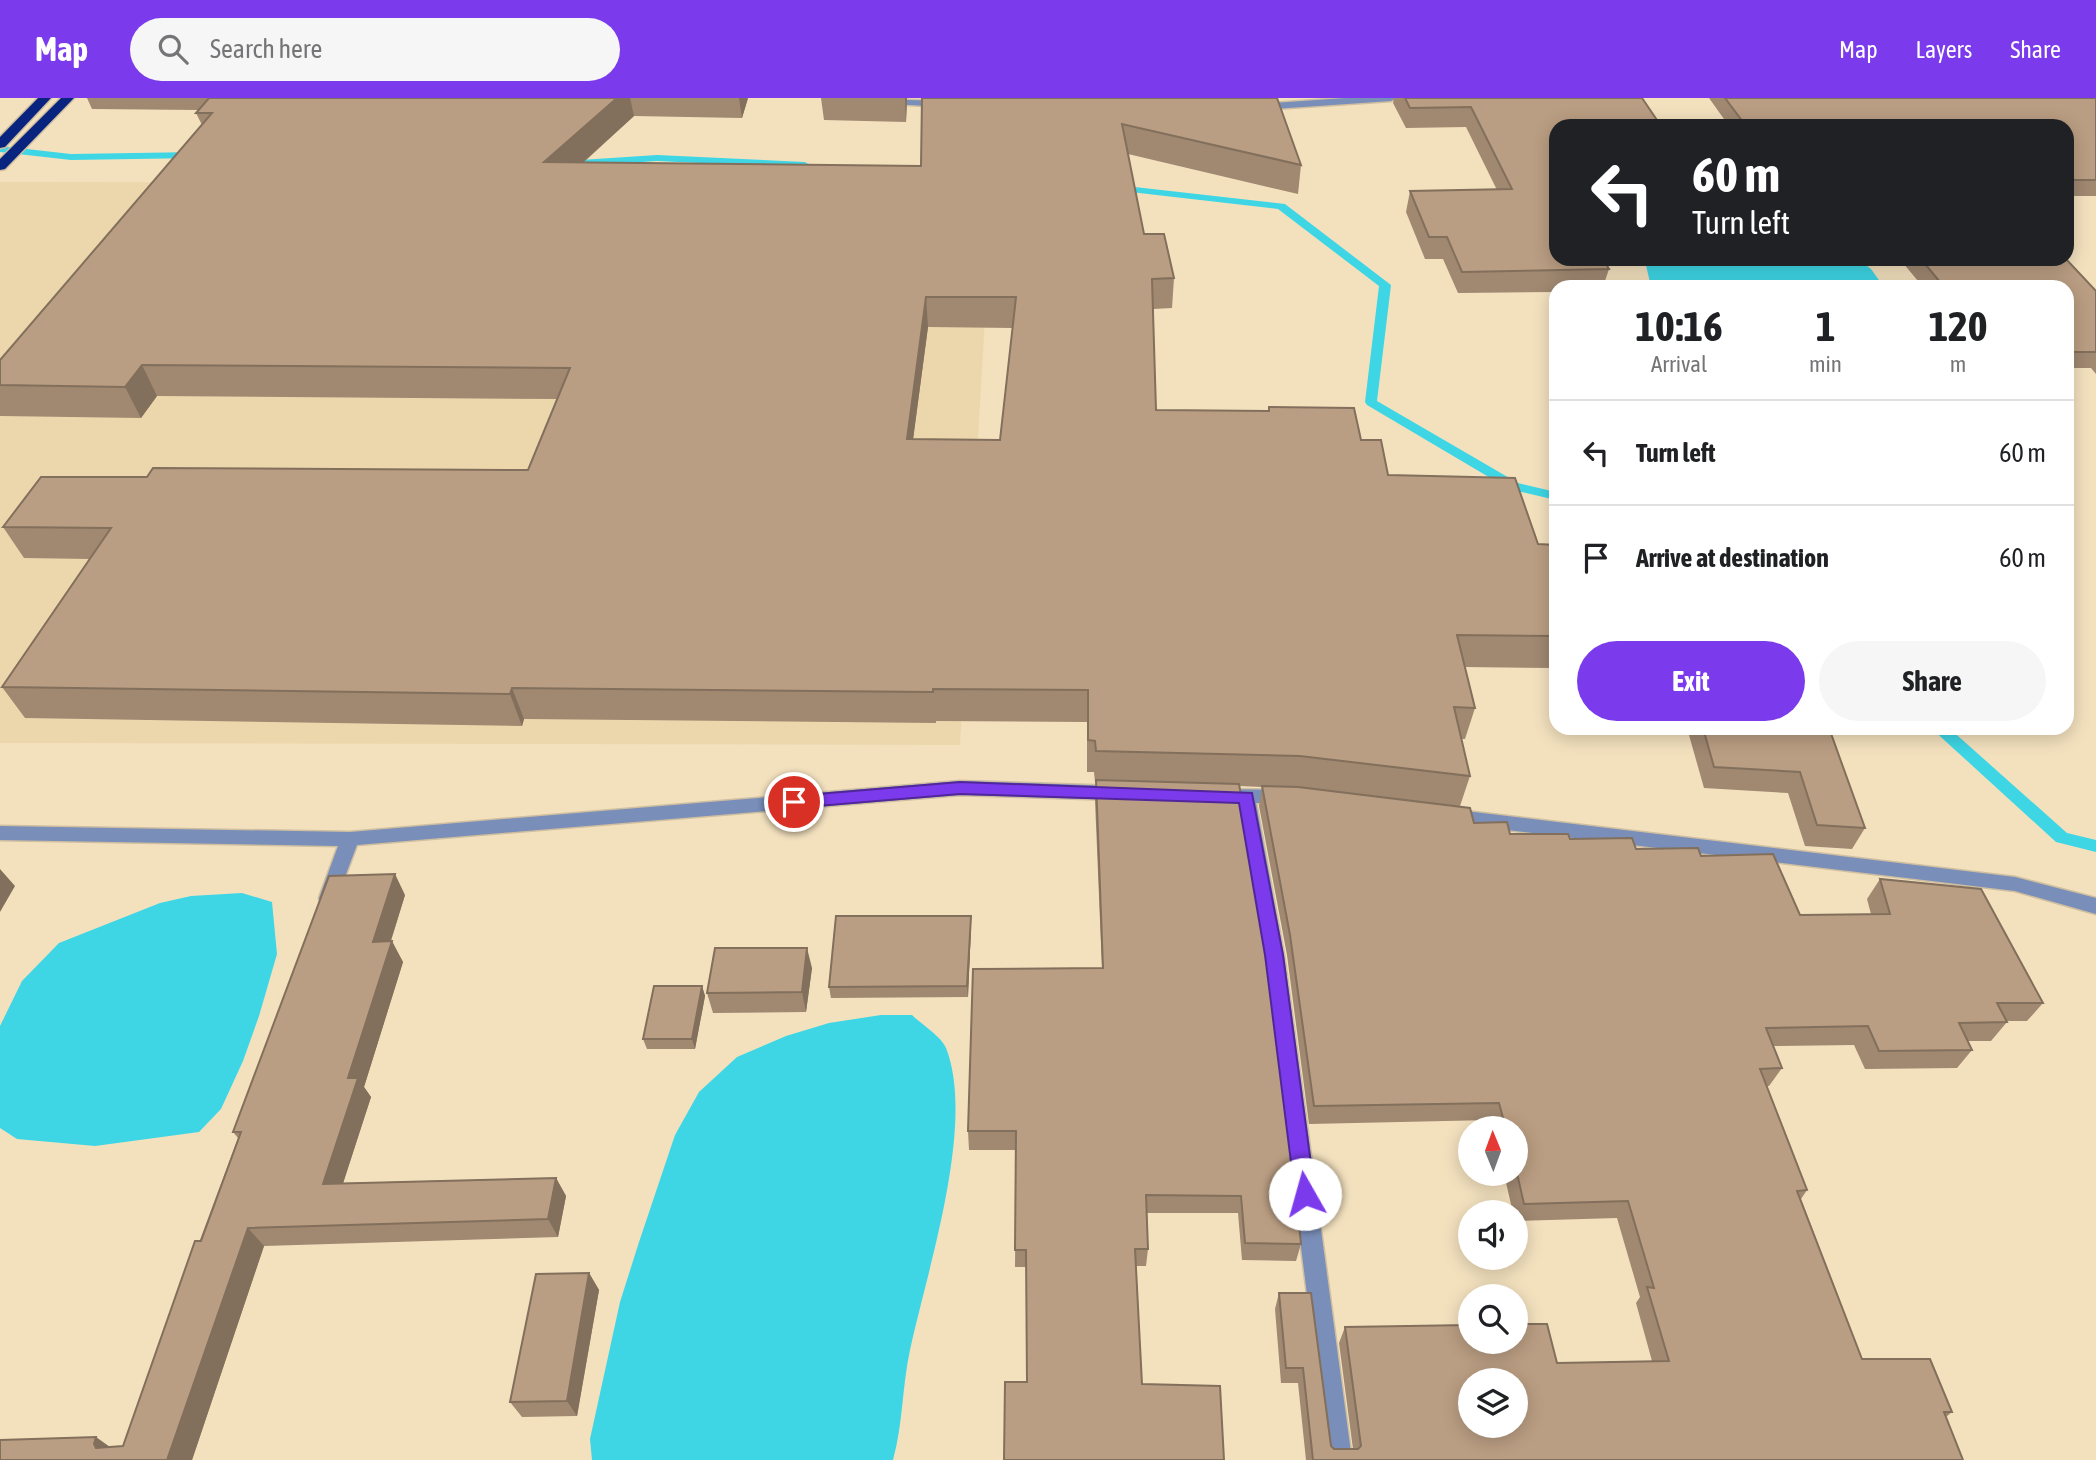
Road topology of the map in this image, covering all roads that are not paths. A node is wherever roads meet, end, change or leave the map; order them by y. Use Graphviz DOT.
graph roads {
  1 [pos="45,98"];
  2 [pos="68,98"];
  3 [pos="842,98"];
  4 [pos="1391,98"];
  5 [pos="951,105"];
  6 [pos="1242,108"];
  7 [pos="0,144"];
  8 [pos="0,166"];
  9 [pos="1137,794"];
  10 [pos="1205,796"];
  11 [pos="1246,797"];
  12 [pos="1294,797"];
  13 [pos="1433,814"];
  14 [pos="0,833"];
  15 [pos="350,839"];
  16 [pos="2096,906"];
  17 [pos="322,915"];
  18 [pos="1340,1460"];
  1 -- 7 [label="highway"];
  2 -- 8 [label="highway"];
  3 -- 5 [label="street"];
  4 -- 6 [label="street"];
  9 -- 15 [label="street"];
  10 -- 11 [label="street"];
  11 -- 12 [label="street"];
  11 -- 18 [label="street"];
  13 -- 16 [label="street"];
  14 -- 15 [label="street"];
  15 -- 17 [label="street"];
}
